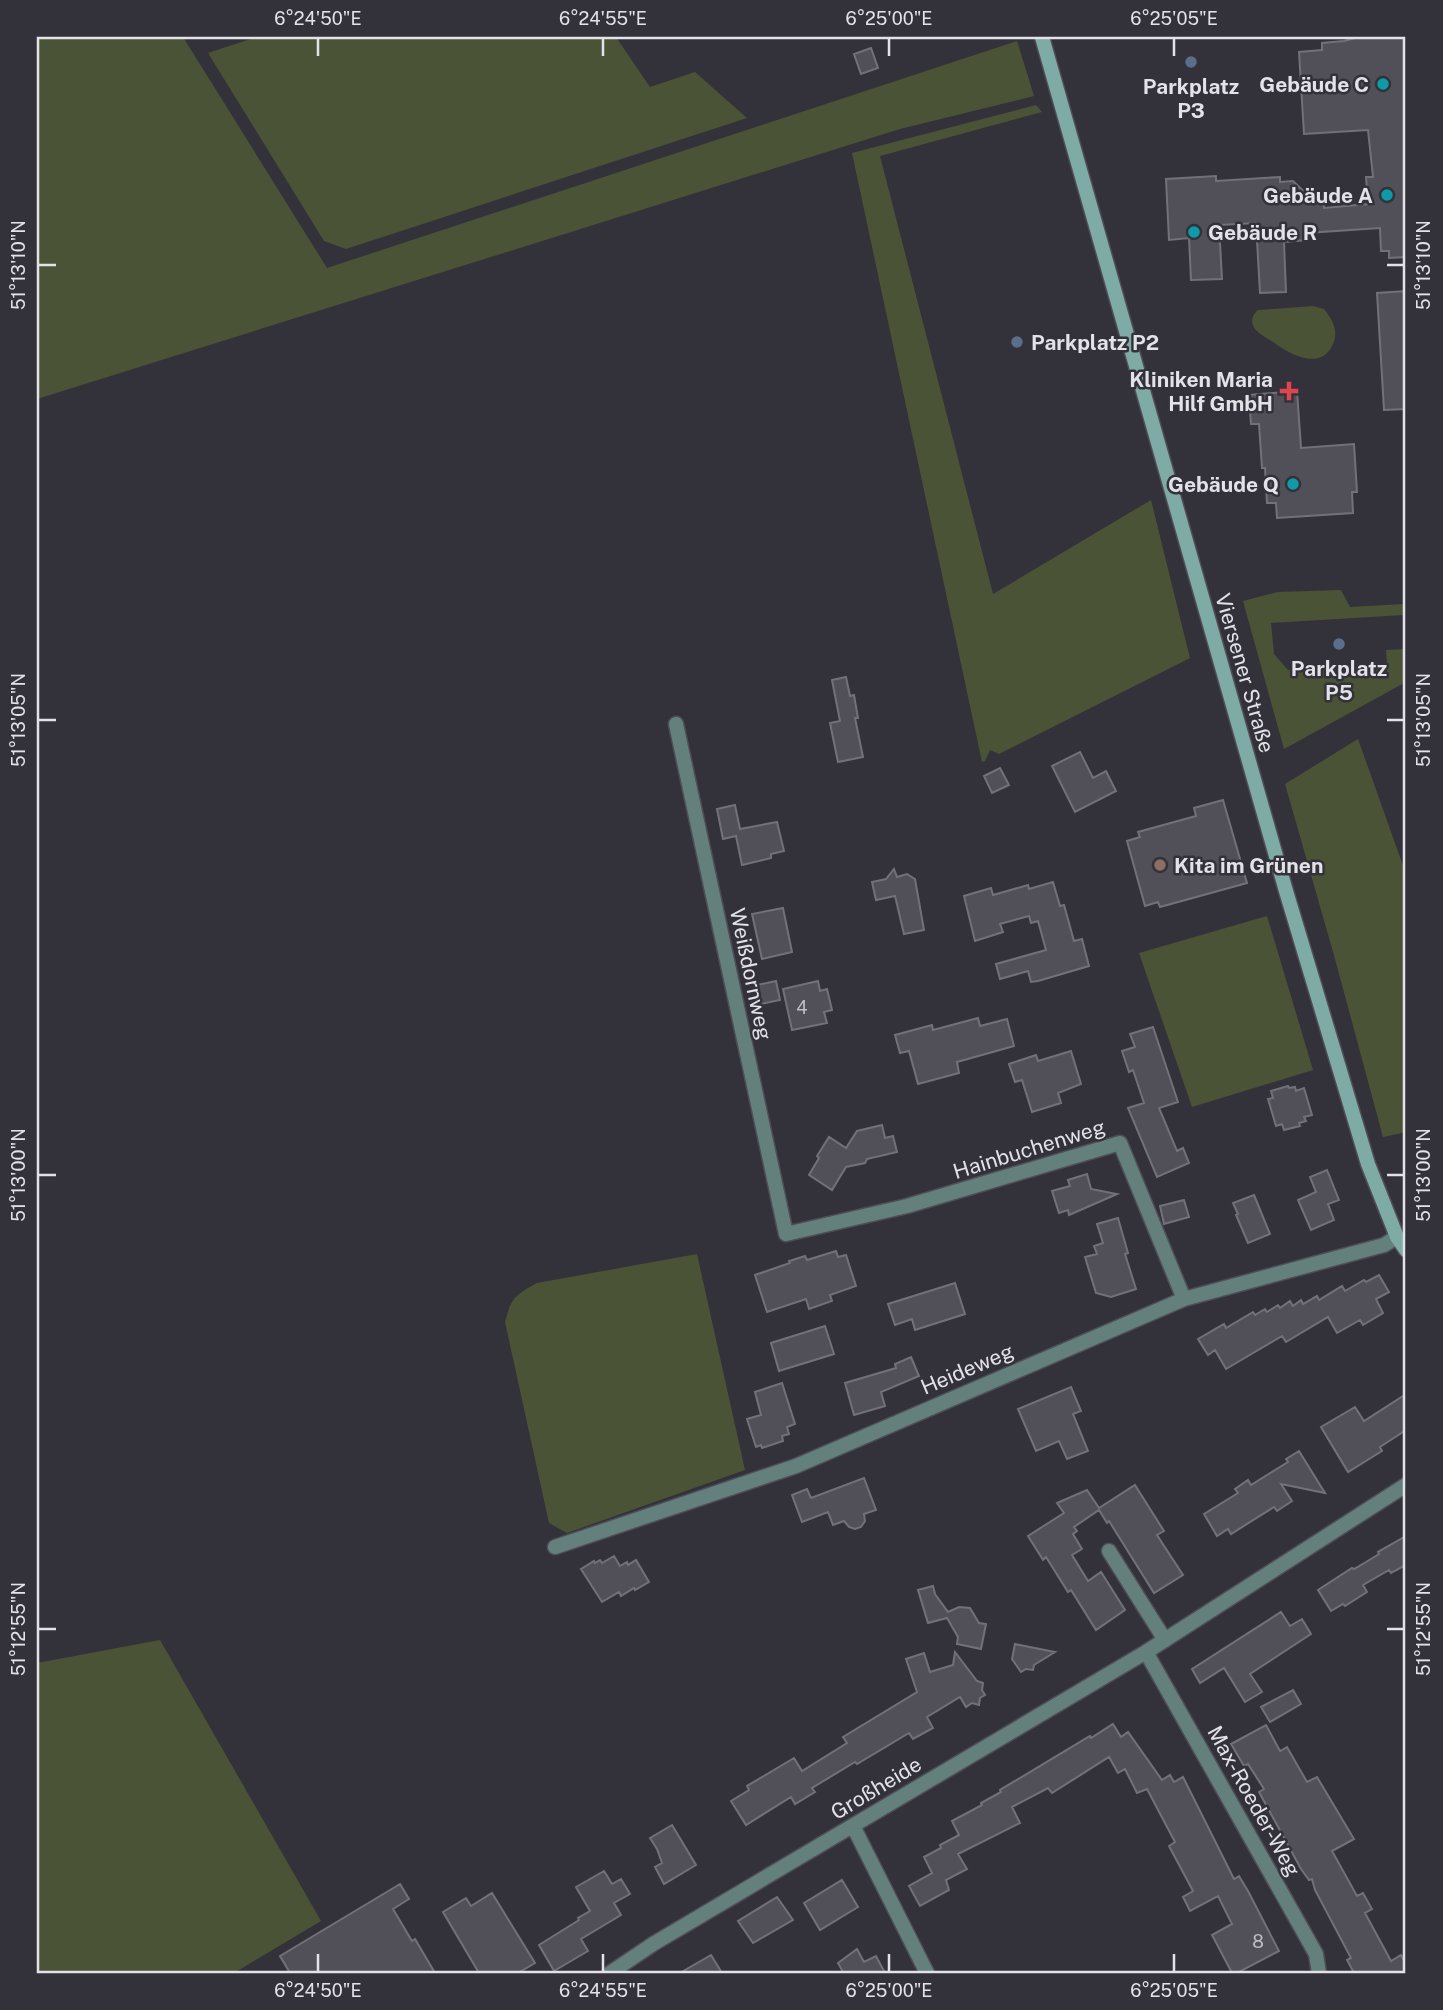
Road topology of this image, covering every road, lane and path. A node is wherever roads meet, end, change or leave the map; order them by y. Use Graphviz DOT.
graph roads {
  1 [pos="1042,37"];
  2 [pos="676,723"];
  3 [pos="786,1234"];
  4 [pos="1397,1237"];
  5 [pos="1406,1250"];
  6 [pos="1184,1299"];
  7 [pos="1406,1485"];
  8 [pos="555,1547"];
  9 [pos="1109,1551"];
  10 [pos="1165,1640"];
  11 [pos="1146,1652"];
  12 [pos="853,1826"];
  13 [pos="610,1973"];
  14 [pos="927,1973"];
  15 [pos="1319,1973"];
  1 -- 4 [label="main road, Viersener Straße"];
  2 -- 3 [label="street, Weißdornweg"];
  3 -- 6 [label="street, Hainbuchenweg"];
  4 -- 5 [label="main road, Viersener Straße"];
  4 -- 6 [label="street, Heideweg"];
  6 -- 8 [label="street, Heideweg"];
  7 -- 10 [label="street, Großheide"];
  9 -- 10 [label="street"];
  10 -- 11 [label="street, Großheide"];
  11 -- 12 [label="street, Großheide"];
  11 -- 15 [label="street, Max-Roeder-Weg"];
  12 -- 13 [label="street, Großheide"];
  12 -- 14 [label="street"];
}
